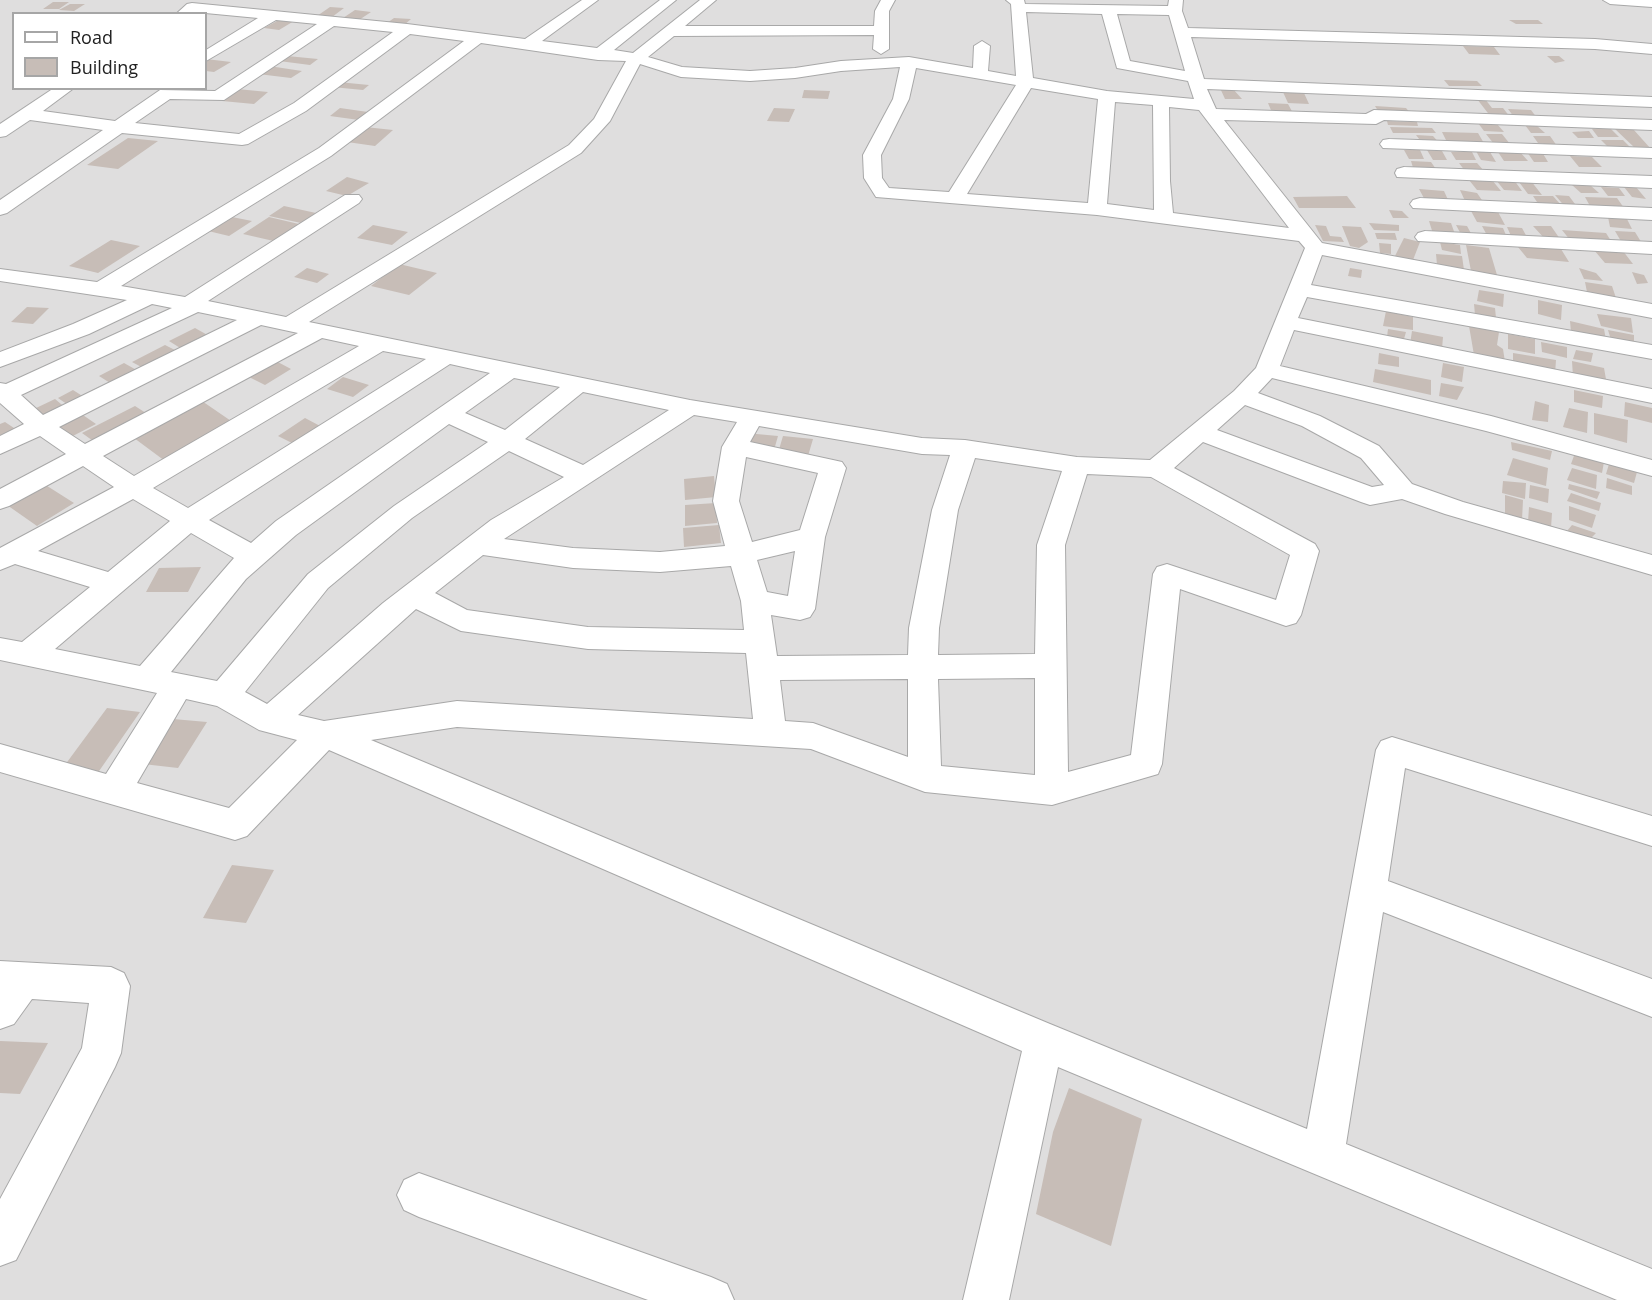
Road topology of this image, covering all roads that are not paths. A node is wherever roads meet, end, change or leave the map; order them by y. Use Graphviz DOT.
graph roads {
  1 [pos="591,0"];
  2 [pos="669,0"];
  3 [pos="709,0"];
  4 [pos="1610,0"];
  5 [pos="1652,3"];
  6 [pos="1016,4"];
  7 [pos="1176,5"];
  8 [pos="192,7"];
  9 [pos="880,7"];
  10 [pos="1108,9"];
  11 [pos="272,16"];
  12 [pos="330,22"];
  13 [pos="407,29"];
  14 [pos="881,30"];
  15 [pos="673,31"];
  16 [pos="1182,32"];
  17 [pos="478,37"];
  18 [pos="527,45"];
  19 [pos="982,46"];
  20 [pos="1652,49"];
  21 [pos="207,55"];
  22 [pos="598,55"];
  23 [pos="636,58"];
  24 [pos="881,62"];
  25 [pos="909,62"];
  26 [pos="980,75"];
  27 [pos="1196,81"];
  28 [pos="1025,84"];
  29 [pos="63,90"];
  30 [pos="1361,91"];
  31 [pos="1107,96"];
  32 [pos="1161,102"];
  33 [pos="1648,105"];
  34 [pos="1207,109"];
  35 [pos="27,114"];
  36 [pos="1375,117"];
  37 [pos="1652,125"];
  38 [pos="119,128"];
  39 [pos="0,132"];
  40 [pos="1389,144"];
  41 [pos="1652,153"];
  42 [pos="1404,173"];
  43 [pos="1652,182"];
  44 [pos="955,198"];
  45 [pos="352,199"];
  46 [pos="1420,204"];
  47 [pos="0,208"];
  48 [pos="1097,208"];
  49 [pos="1652,214"];
  50 [pos="1164,217"];
  51 [pos="1425,237"];
  52 [pos="1311,242"];
  53 [pos="1652,248"];
  54 [pos="1430,270"];
  55 [pos="0,275"];
  56 [pos="101,289"];
  57 [pos="1299,289"];
  58 [pos="148,298"];
  59 [pos="191,305"];
  60 [pos="1652,311"];
  61 [pos="257,319"];
  62 [pos="1286,322"];
  63 [pos="290,324"];
  64 [pos="318,331"];
  65 [pos="381,342"];
  66 [pos="1652,352"];
  67 [pos="447,356"];
  68 [pos="0,360"];
  69 [pos="510,370"];
  70 [pos="1267,370"];
  71 [pos="580,383"];
  72 [pos="2,394"];
  73 [pos="1242,396"];
  74 [pos="1652,396"];
  75 [pos="690,407"];
  76 [pos="449,415"];
  77 [pos="752,417"];
  78 [pos="40,425"];
  79 [pos="1199,432"];
  80 [pos="507,441"];
  81 [pos="0,446"];
  82 [pos="735,447"];
  83 [pos="965,448"];
  84 [pos="85,454"];
  85 [pos="1077,465"];
  86 [pos="1652,468"];
  87 [pos="1156,469"];
  88 [pos="585,476"];
  89 [pos="133,488"];
  90 [pos="1403,490"];
  91 [pos="0,500"];
  92 [pos="189,520"];
  93 [pos="811,537"];
  94 [pos="478,545"];
  95 [pos="741,554"];
  96 [pos="254,556"];
  97 [pos="5,557"];
  98 [pos="1652,565"];
  99 [pos="112,583"];
  100 [pos="415,595"];
  101 [pos="755,601"];
  102 [pos="14,652"];
  103 [pos="761,655"];
  104 [pos="924,665"];
  105 [pos="1050,666"];
  106 [pos="164,681"];
  107 [pos="224,695"];
  108 [pos="270,721"];
  109 [pos="324,734"];
  110 [pos="771,734"];
  111 [pos="0,758"];
  112 [pos="925,778"];
  113 [pos="114,790"];
  114 [pos="1052,791"];
  115 [pos="1652,831"];
  116 [pos="1369,890"];
  117 [pos="8,990"];
  118 [pos="1652,998"];
  119 [pos="1044,1041"];
  120 [pos="1323,1156"];
  121 [pos="419,1195"];
  122 [pos="0,1244"];
  123 [pos="1652,1292"];
  124 [pos="711,1300"];
  125 [pos="986,1300"];
  1 -- 18 [label="street"];
  2 -- 22 [label="street"];
  3 -- 15 [label="street"];
  4 -- 5 [label="street"];
  6 -- 10 [label="street"];
  6 -- 28 [label="street"];
  7 -- 10 [label="street"];
  7 -- 16 [label="street"];
  8 -- 11 [label="street"];
  9 -- 14 [label="street"];
  10 -- 27 [label="street"];
  11 -- 12 [label="street"];
  11 -- 21 [label="street"];
  12 -- 13 [label="street"];
  12 -- 38 [label="street"];
  13 -- 17 [label="street"];
  13 -- 38 [label="street"];
  14 -- 15 [label="street"];
  14 -- 24 [label="street"];
  15 -- 23 [label="street"];
  16 -- 20 [label="street"];
  16 -- 27 [label="street"];
  17 -- 18 [label="street"];
  17 -- 56 [label="street"];
  18 -- 22 [label="street"];
  19 -- 26 [label="street"];
  22 -- 23 [label="street"];
  23 -- 24 [label="street"];
  23 -- 63 [label="street"];
  24 -- 25 [label="street"];
  25 -- 26 [label="street"];
  25 -- 44 [label="street"];
  26 -- 28 [label="street"];
  27 -- 30 [label="street"];
  27 -- 34 [label="street"];
  28 -- 31 [label="street"];
  28 -- 44 [label="street"];
  29 -- 35 [label="street"];
  30 -- 33 [label="street"];
  30 -- 36 [label="street"];
  31 -- 32 [label="street"];
  31 -- 48 [label="street"];
  32 -- 34 [label="street"];
  32 -- 50 [label="street"];
  34 -- 36 [label="street"];
  34 -- 52 [label="street"];
  35 -- 38 [label="street"];
  35 -- 39 [label="street"];
  36 -- 37 [label="street"];
  36 -- 40 [label="street"];
  38 -- 47 [label="street"];
  40 -- 41 [label="street"];
  40 -- 42 [label="street"];
  42 -- 43 [label="street"];
  42 -- 46 [label="street"];
  44 -- 48 [label="street"];
  45 -- 59 [label="street"];
  46 -- 49 [label="street"];
  46 -- 51 [label="street"];
  48 -- 50 [label="street"];
  50 -- 52 [label="street"];
  51 -- 53 [label="street"];
  51 -- 54 [label="street"];
  52 -- 54 [label="street"];
  52 -- 57 [label="street"];
  54 -- 60 [label="street"];
  55 -- 56 [label="street"];
  56 -- 58 [label="street"];
  57 -- 62 [label="street"];
  57 -- 66 [label="street"];
  58 -- 59 [label="street"];
  58 -- 68 [label="street"];
  59 -- 61 [label="street"];
  59 -- 72 [label="street"];
  61 -- 63 [label="street"];
  61 -- 78 [label="street"];
  62 -- 70 [label="street"];
  62 -- 74 [label="street"];
  63 -- 64 [label="street"];
  64 -- 65 [label="street"];
  64 -- 84 [label="street"];
  65 -- 67 [label="street"];
  65 -- 89 [label="street"];
  67 -- 69 [label="street"];
  67 -- 92 [label="street"];
  69 -- 71 [label="street"];
  69 -- 76 [label="street"];
  70 -- 73 [label="street"];
  70 -- 86 [label="street"];
  71 -- 75 [label="street"];
  71 -- 80 [label="street"];
  72 -- 78 [label="street"];
  73 -- 79 [label="street"];
  73 -- 90 [label="street"];
  75 -- 77 [label="street"];
  75 -- 88 [label="street"];
  76 -- 80 [label="street"];
  76 -- 96 [label="street"];
  77 -- 82 [label="street"];
  77 -- 83 [label="street"];
  78 -- 81 [label="street"];
  78 -- 84 [label="street"];
  79 -- 87 [label="street"];
  79 -- 90 [label="street"];
  80 -- 88 [label="street"];
  80 -- 107 [label="street"];
  82 -- 93 [label="street"];
  82 -- 95 [label="street"];
  83 -- 85 [label="street"];
  83 -- 104 [label="street"];
  84 -- 89 [label="street"];
  84 -- 91 [label="street"];
  85 -- 87 [label="street"];
  85 -- 105 [label="street"];
  87 -- 114 [label="street"];
  88 -- 94 [label="street"];
  89 -- 92 [label="street"];
  89 -- 97 [label="street"];
  90 -- 98 [label="street"];
  92 -- 96 [label="street"];
  92 -- 99 [label="street"];
  93 -- 95 [label="street"];
  93 -- 101 [label="street"];
  94 -- 95 [label="street"];
  94 -- 100 [label="street"];
  95 -- 101 [label="street"];
  96 -- 106 [label="street"];
  97 -- 99 [label="street"];
  99 -- 102 [label="street"];
  100 -- 103 [label="street"];
  100 -- 108 [label="street"];
  101 -- 103 [label="street"];
  102 -- 106 [label="street"];
  103 -- 104 [label="street"];
  103 -- 110 [label="street"];
  104 -- 105 [label="street"];
  104 -- 112 [label="street"];
  105 -- 114 [label="street"];
  106 -- 107 [label="street"];
  106 -- 113 [label="street"];
  107 -- 108 [label="street"];
  108 -- 109 [label="street"];
  109 -- 110 [label="street"];
  109 -- 113 [label="street"];
  109 -- 119 [label="street"];
  110 -- 112 [label="street"];
  111 -- 113 [label="street"];
  112 -- 114 [label="street"];
  115 -- 116 [label="street"];
  116 -- 118 [label="street"];
  116 -- 120 [label="street"];
  117 -- 122 [label="street"];
  119 -- 120 [label="street"];
  119 -- 125 [label="street"];
  120 -- 123 [label="street"];
  121 -- 124 [label="street"];
}
